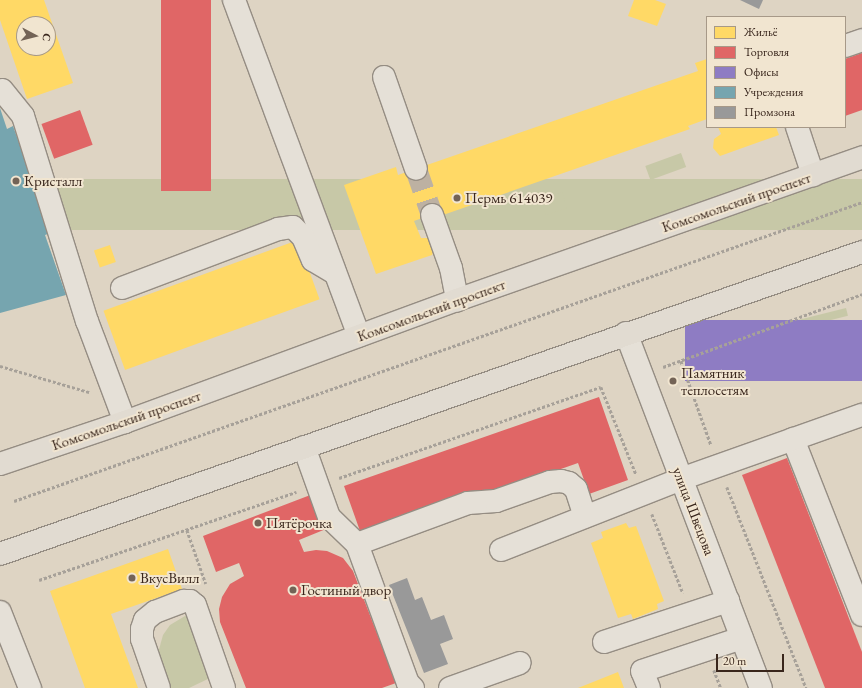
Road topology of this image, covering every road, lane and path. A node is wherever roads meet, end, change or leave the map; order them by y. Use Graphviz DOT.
graph roads {
  1 [pos="234,0"];
  2 [pos="862,40"];
  3 [pos="846,46"];
  4 [pos="384,77"];
  5 [pos="1,88"];
  6 [pos="797,128"];
  7 [pos="862,157"];
  8 [pos="416,169"];
  9 [pos="813,175"];
  10 [pos="862,202"];
  11 [pos="432,214"];
  12 [pos="862,252"];
  13 [pos="335,273"];
  14 [pos="122,288"];
  15 [pos="862,294"];
  16 [pos="457,300"];
  17 [pos="626,333"];
  18 [pos="359,336"];
  19 [pos="681,360"];
  20 [pos="0,366"];
  21 [pos="660,368"];
  22 [pos="601,387"];
  23 [pos="90,392"];
  24 [pos="862,415"];
  25 [pos="125,422"];
  26 [pos="793,439"];
  27 [pos="304,447"];
  28 [pos="0,464"];
  29 [pos="719,466"];
  30 [pos="682,479"];
  31 [pos="644,495"];
  32 [pos="14,501"];
  33 [pos="585,517"];
  34 [pos="186,530"];
  35 [pos="357,544"];
  36 [pos="501,550"];
  37 [pos="0,554"];
  38 [pos="854,569"];
  39 [pos="728,601"];
  40 [pos="195,605"];
  41 [pos="0,612"];
  42 [pos="691,613"];
  43 [pos="862,615"];
  44 [pos="742,638"];
  45 [pos="604,642"];
  46 [pos="706,650"];
  47 [pos="520,664"];
  48 [pos="30,688"];
  49 [pos="159,688"];
  50 [pos="224,688"];
  51 [pos="413,688"];
  52 [pos="450,688"];
  53 [pos="649,688"];
  54 [pos="721,688"];
  55 [pos="761,688"];
  56 [pos="806,688"];
  1 -- 13 [label="street"];
  2 -- 3 [label="street"];
  4 -- 8 [label="street"];
  5 -- 25 [label="street"];
  6 -- 9 [label="street"];
  7 -- 9 [label="main road, Комсомольский проспект"];
  9 -- 16 [label="main road, Комсомольский проспект"];
  10 -- 32 [label="path"];
  11 -- 16 [label="street"];
  12 -- 17 [label="main road"];
  13 -- 14 [label="street"];
  13 -- 18 [label="street"];
  15 -- 19 [label="path"];
  16 -- 18 [label="main road, Комсомольский проспект"];
  17 -- 27 [label="main road"];
  17 -- 30 [label="street, улица Швецова"];
  18 -- 25 [label="main road, Комсомольский проспект"];
  19 -- 21 [label="path"];
  19 -- 29 [label="path"];
  20 -- 23 [label="path"];
  22 -- 31 [label="path"];
  24 -- 26 [label="street"];
  25 -- 28 [label="main road, Комсомольский проспект"];
  26 -- 29 [label="street"];
  26 -- 38 [label="street"];
  27 -- 35 [label="street"];
  27 -- 37 [label="main road"];
  29 -- 30 [label="street"];
  29 -- 56 [label="path"];
  30 -- 31 [label="street"];
  30 -- 39 [label="street, улица Швецова"];
  31 -- 33 [label="street"];
  31 -- 42 [label="path"];
  33 -- 35 [label="street"];
  33 -- 36 [label="street"];
  34 -- 40 [label="path"];
  35 -- 51 [label="street"];
  38 -- 43 [label="street"];
  39 -- 42 [label="street"];
  39 -- 44 [label="street, улица Швецова"];
  40 -- 49 [label="street"];
  40 -- 50 [label="street"];
  41 -- 48 [label="street"];
  42 -- 45 [label="street"];
  44 -- 46 [label="street"];
  44 -- 55 [label="street, улица Швецова"];
  46 -- 53 [label="street"];
  46 -- 54 [label="path"];
  47 -- 52 [label="street"];
}
